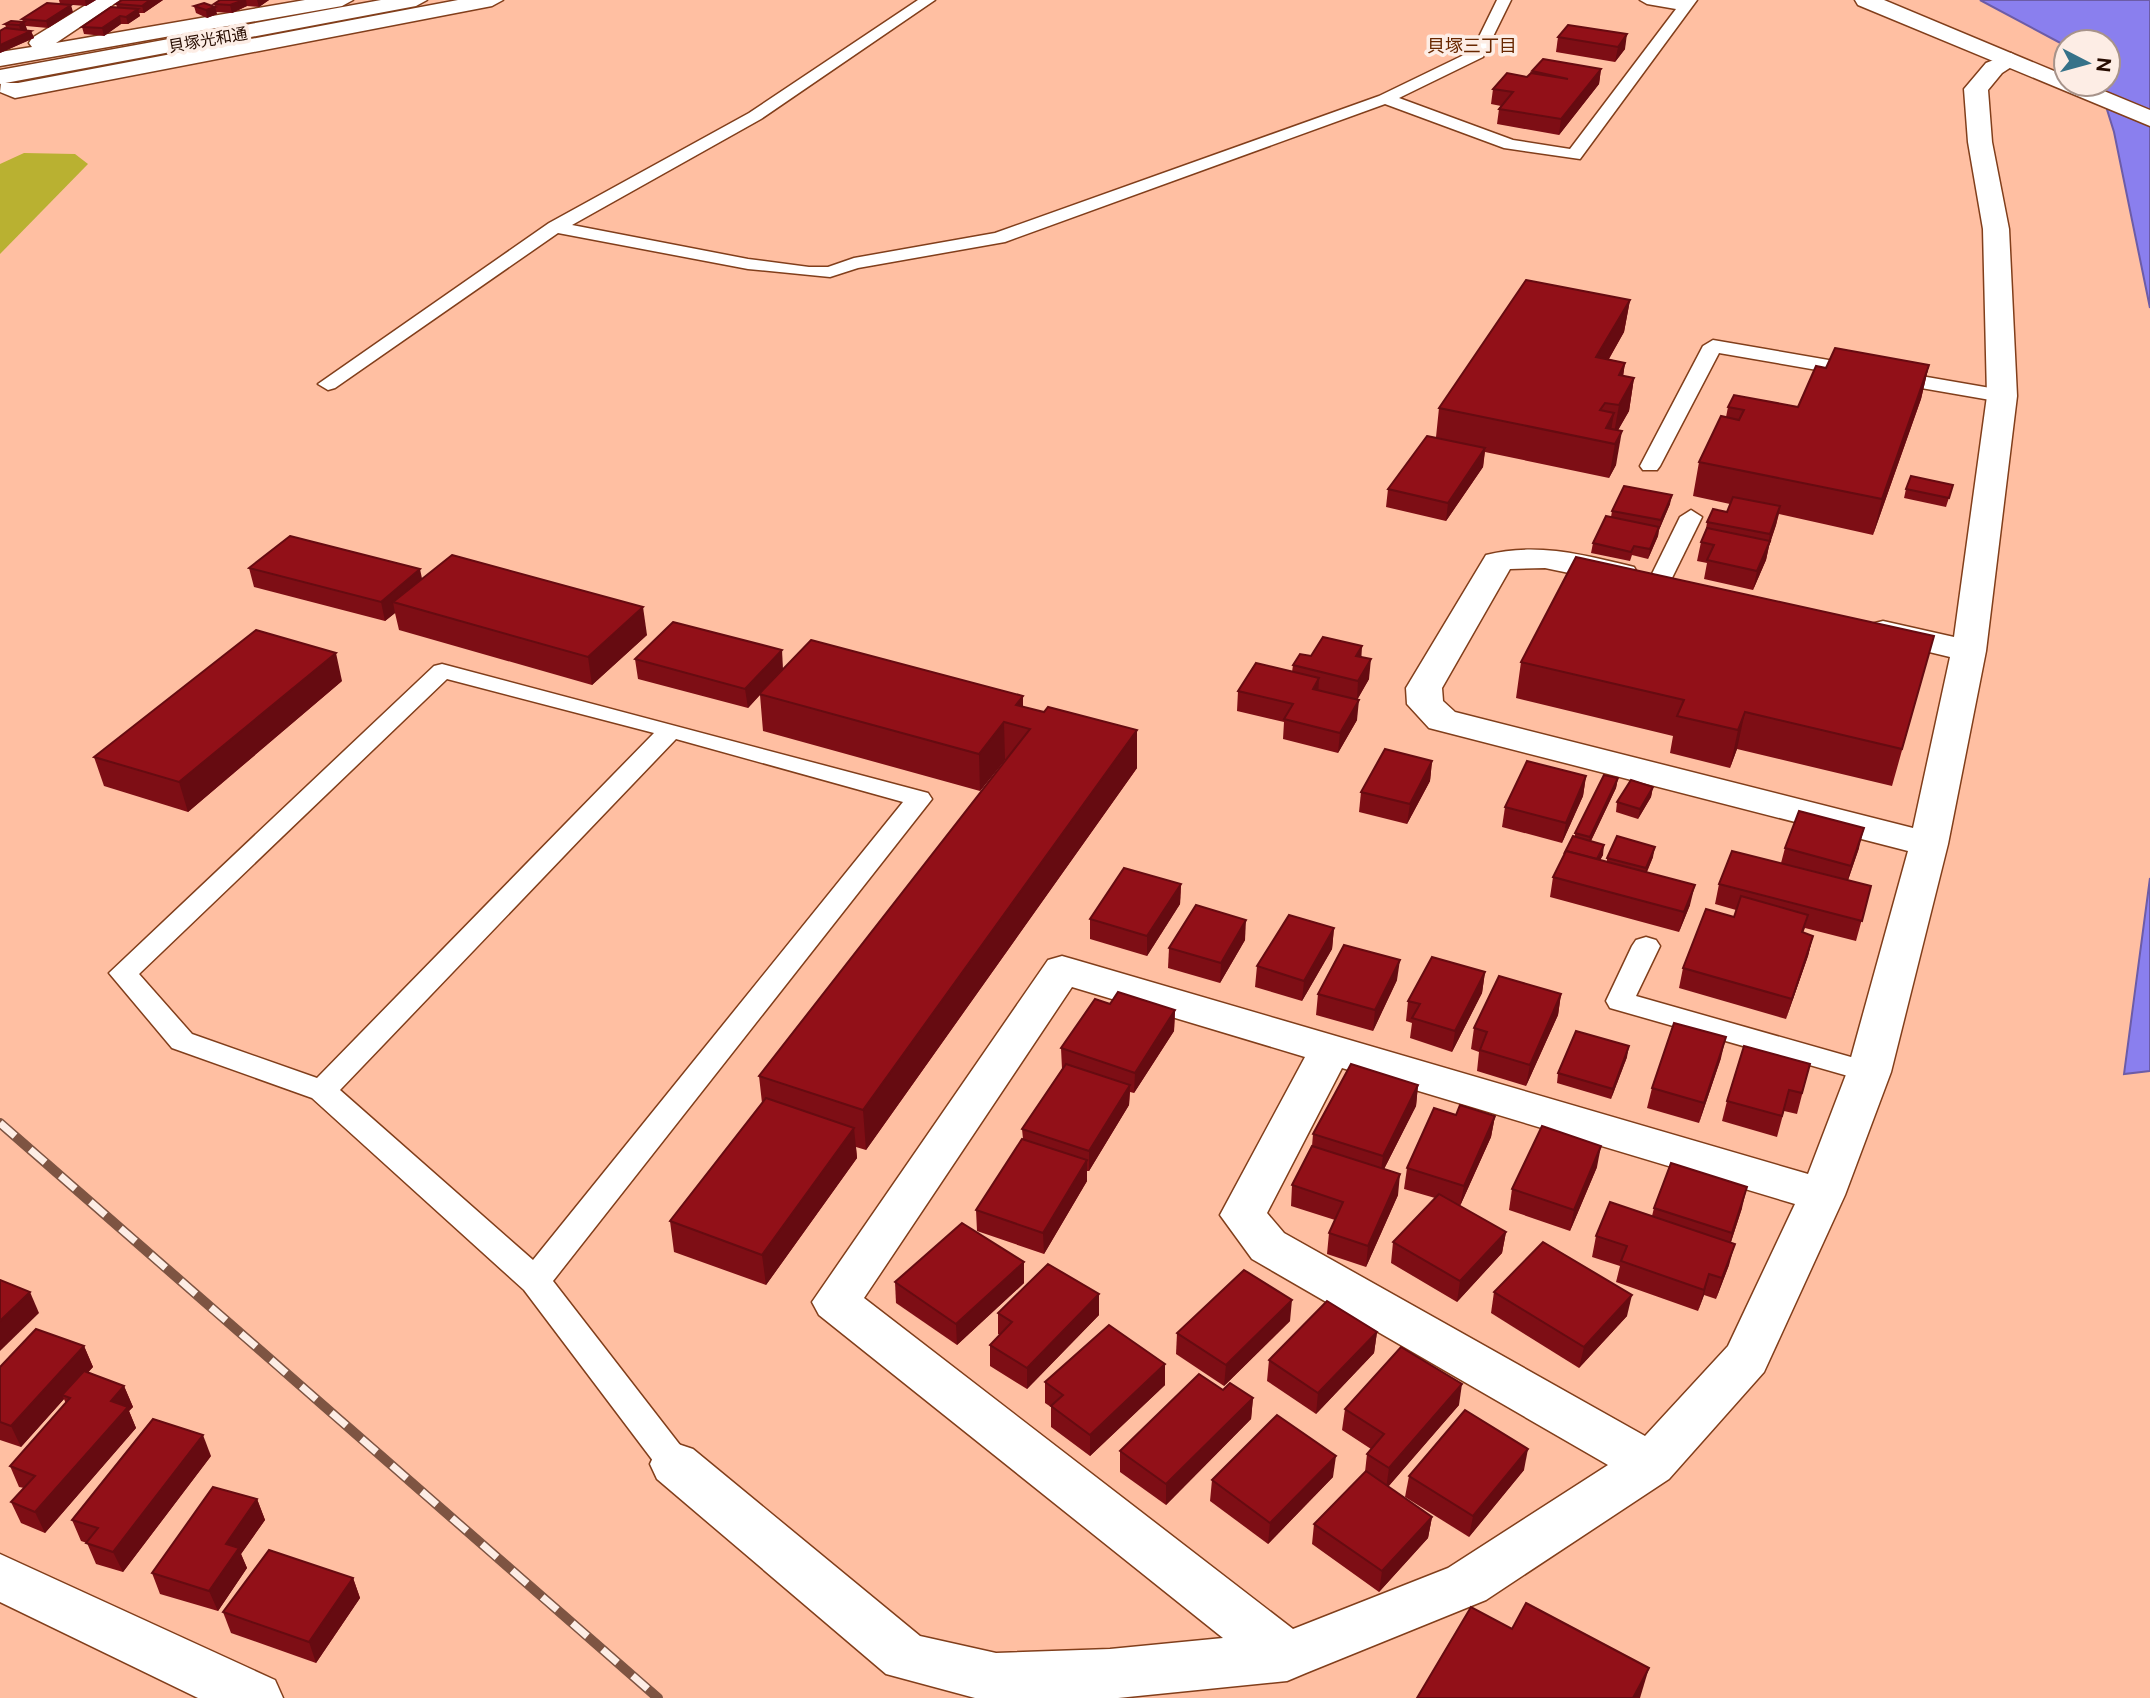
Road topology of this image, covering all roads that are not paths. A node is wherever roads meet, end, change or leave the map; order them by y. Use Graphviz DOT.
graph roads {
  1 [pos="109,0"];
  2 [pos="342,0"];
  3 [pos="416,0"];
  4 [pos="492,0"];
  5 [pos="928,0"];
  6 [pos="1504,0"];
  7 [pos="1647,0"];
  8 [pos="1866,0"];
  9 [pos="1687,3"];
  10 [pos="191,7"];
  11 [pos="167,29"];
  12 [pos="56,49"];
  13 [pos="0,59"];
  14 [pos="2011,60"];
  15 [pos="2052,78"];
  16 [pos="5,82"];
  17 [pos="2100,98"];
  18 [pos="1385,99"];
  19 [pos="2150,119"];
  20 [pos="555,227"];
  21 [pos="328,384"];
  22 [pos="2002,396"];
  23 [pos="1650,466"];
  24 [pos="1691,517"];
  25 [pos="1673,585"];
  26 [pos="1848,624"];
  27 [pos="1969,651"];
  28 [pos="671,730"];
  29 [pos="1930,844"];
  30 [pos="1646,946"];
  31 [pos="1330,1051"];
  32 [pos="1869,1072"];
  33 [pos="321,1091"];
  34 [pos="1822,1195"];
  35 [pos="535,1281"];
  36 [pos="675,1464"];
  37 [pos="1651,1464"];
  38 [pos="0,1577"];
  39 [pos="1287,1656"];
  40 [pos="255,1698"];
  1 -- 12 [label="street"];
  2 -- 11 [label="street"];
  3 -- 16 [label="street, 貝塚光和通"];
  4 -- 16 [label="street"];
  5 -- 20 [label="lane"];
  6 -- 18 [label="lane"];
  7 -- 9 [label="lane"];
  8 -- 14 [label="street"];
  9 -- 18 [label="lane"];
  10 -- 11 [label="street"];
  11 -- 12 [label="street"];
  12 -- 13 [label="street"];
  14 -- 15 [label="street"];
  14 -- 22 [label="street"];
  17 -- 19 [label="street"];
  18 -- 20 [label="lane"];
  20 -- 21 [label="lane"];
  22 -- 23 [label="lane"];
  22 -- 27 [label="street"];
  24 -- 25 [label="lane"];
  25 -- 29 [label="street"];
  26 -- 27 [label="street"];
  27 -- 29 [label="street"];
  28 -- 33 [label="lane"];
  28 -- 33 [label="lane"];
  28 -- 35 [label="lane"];
  29 -- 32 [label="street"];
  30 -- 32 [label="lane"];
  31 -- 34 [label="street"];
  31 -- 37 [label="street"];
  31 -- 39 [label="street"];
  32 -- 34 [label="street"];
  33 -- 35 [label="lane"];
  34 -- 37 [label="street"];
  35 -- 36 [label="lane"];
  36 -- 39 [label="street"];
  37 -- 39 [label="street"];
  38 -- 40 [label="street"];
}
